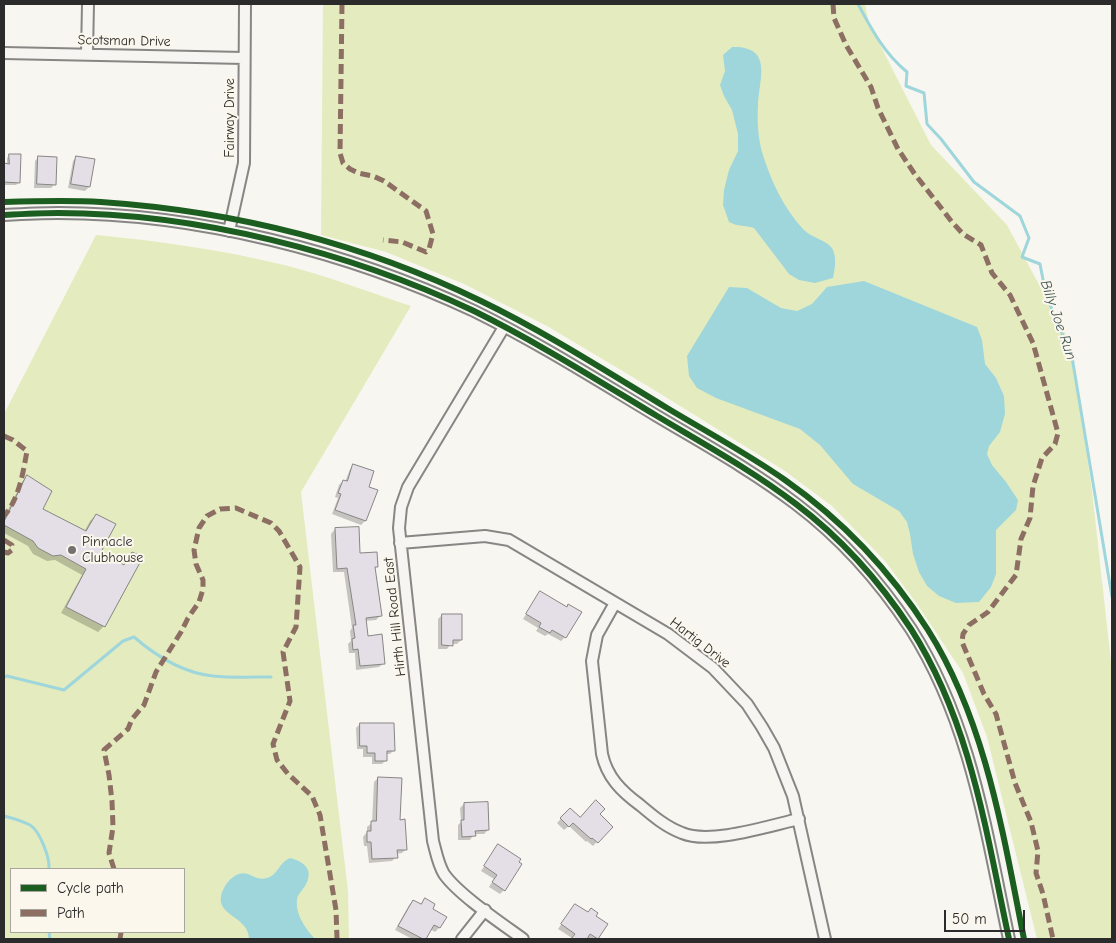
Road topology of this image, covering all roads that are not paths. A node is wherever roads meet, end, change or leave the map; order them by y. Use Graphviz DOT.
graph roads {
  1 [pos="88,4"];
  2 [pos="246,4"];
  3 [pos="4,53"];
  4 [pos="87,54"];
  5 [pos="244,58"];
  6 [pos="4,214"];
  7 [pos="229,231"];
  8 [pos="504,328"];
  9 [pos="400,543"];
  10 [pos="615,602"];
  11 [pos="799,820"];
  12 [pos="485,910"];
  13 [pos="462,939"];
  14 [pos="522,939"];
  15 [pos="825,939"];
  16 [pos="1009,939"];
  1 -- 4 [label="street"];
  2 -- 5 [label="street, Fairway Drive"];
  3 -- 4 [label="street, Scotsman Drive"];
  4 -- 5 [label="street, Scotsman Drive"];
  5 -- 7 [label="street, Fairway Drive"];
  6 -- 7 [label="street"];
  7 -- 8 [label="street"];
  8 -- 9 [label="street, Hirth Hill Road East"];
  8 -- 16 [label="street"];
  9 -- 10 [label="street, Hartig Drive"];
  9 -- 12 [label="street, Hirth Hill Road East"];
  10 -- 11 [label="street, Hartig Drive"];
  10 -- 11 [label="street"];
  11 -- 15 [label="street, Hartig Drive"];
  12 -- 13 [label="street"];
  12 -- 14 [label="street, Hirth Hill Road East"];
}
